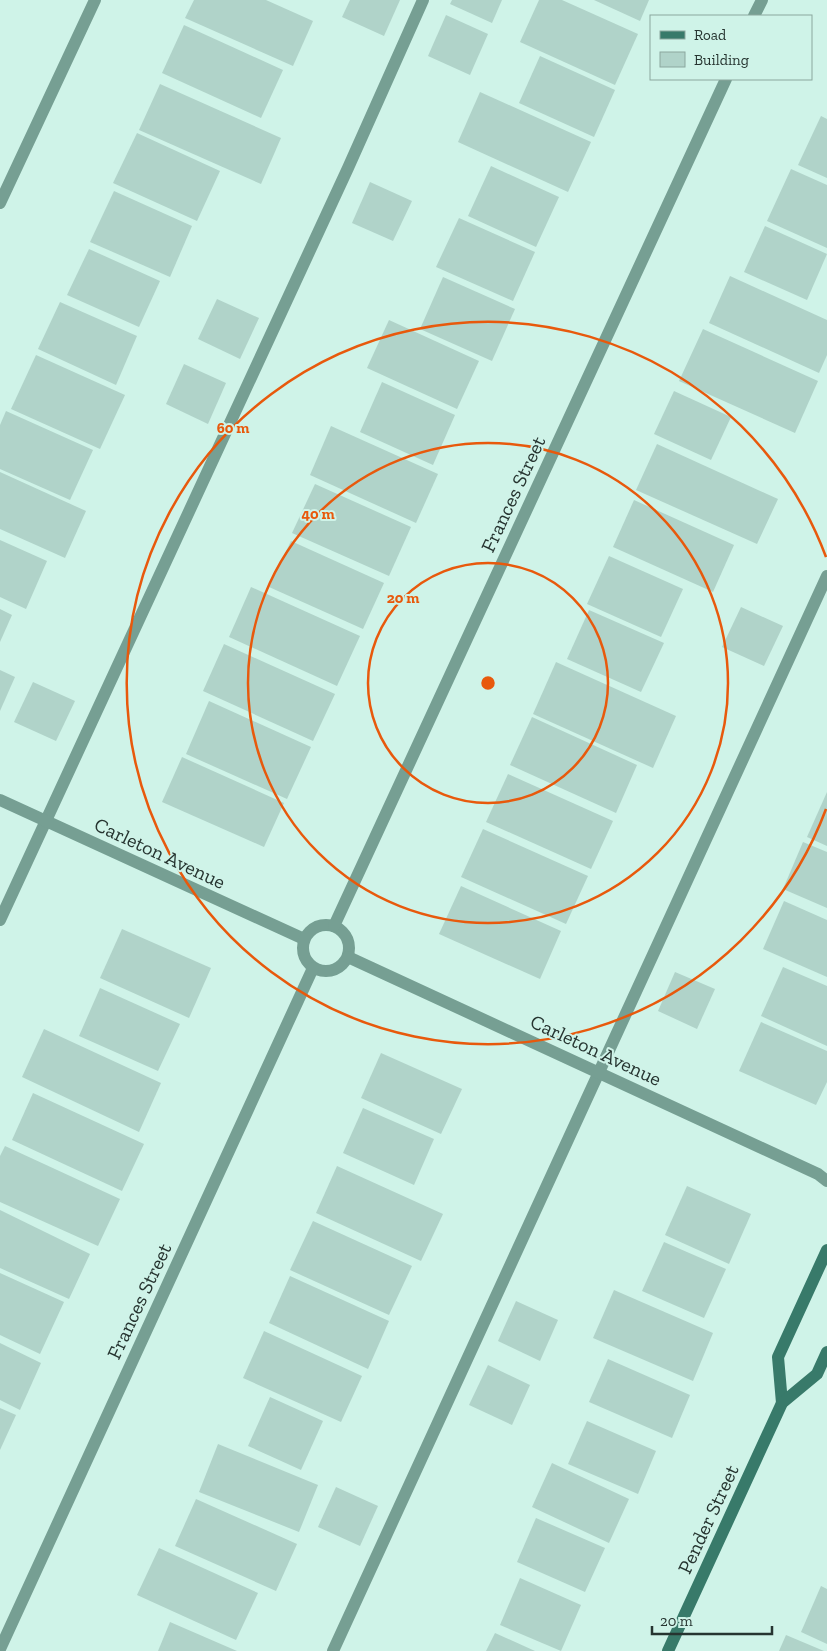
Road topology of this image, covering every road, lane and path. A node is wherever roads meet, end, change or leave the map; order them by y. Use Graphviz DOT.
graph roads {
  1 [pos="95,0"];
  2 [pos="423,0"];
  3 [pos="762,0"];
  4 [pos="754,15"];
  5 [pos="726,80"];
  6 [pos="0,203"];
  7 [pos="827,576"];
  8 [pos="0,800"];
  9 [pos="45,820"];
  10 [pos="0,920"];
  11 [pos="334,926"];
  12 [pos="304,940"];
  13 [pos="348,957"];
  14 [pos="314,968"];
  15 [pos="599,1072"];
  16 [pos="827,1180"];
  17 [pos="827,1250"];
  18 [pos="827,1352"];
  19 [pos="782,1403"];
  20 [pos="0,1649"];
  21 [pos="333,1651"];
  22 [pos="668,1651"];
  1 -- 6 [label="street"];
  2 -- 9 [label="street"];
  3 -- 4 [label="street"];
  5 -- 11 [label="street, Frances Street"];
  7 -- 15 [label="street"];
  8 -- 9 [label="street, Carleton Avenue"];
  9 -- 10 [label="street"];
  9 -- 12 [label="street, Carleton Avenue"];
  11 -- 12 [label="street"];
  11 -- 13 [label="street"];
  12 -- 14 [label="street"];
  13 -- 14 [label="street"];
  13 -- 15 [label="street, Carleton Avenue"];
  14 -- 20 [label="street, Frances Street"];
  15 -- 16 [label="street, Carleton Avenue"];
  15 -- 21 [label="street"];
  17 -- 19 [label="street, Pender Street"];
  18 -- 19 [label="street, Pender Street"];
  19 -- 22 [label="street, Pender Street"];
}
